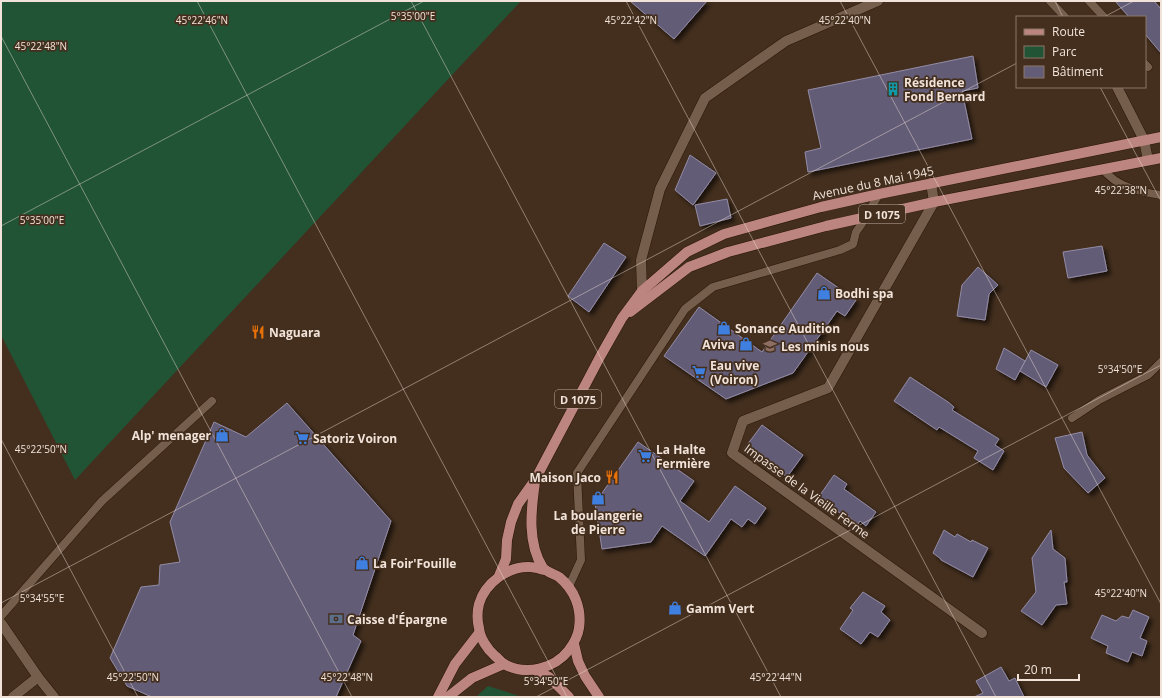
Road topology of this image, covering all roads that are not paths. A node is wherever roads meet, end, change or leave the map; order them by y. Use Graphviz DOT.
graph roads {
  1 [pos="878,1"];
  2 [pos="1050,1"];
  3 [pos="1089,1"];
  4 [pos="1064,16"];
  5 [pos="1103,16"];
  6 [pos="1117,88"];
  7 [pos="1161,137"];
  8 [pos="1144,140"];
  9 [pos="1161,158"];
  10 [pos="1148,160"];
  11 [pos="1103,169"];
  12 [pos="931,183"];
  13 [pos="879,194"];
  14 [pos="1161,195"];
  15 [pos="934,202"];
  16 [pos="865,218"];
  17 [pos="642,291"];
  18 [pos="622,318"];
  19 [pos="1161,362"];
  20 [pos="212,401"];
  21 [pos="1072,418"];
  22 [pos="535,480"];
  23 [pos="544,570"];
  24 [pos="499,576"];
  25 [pos="569,586"];
  26 [pos="1,616"];
  27 [pos="1,623"];
  28 [pos="479,632"];
  29 [pos="982,634"];
  30 [pos="574,644"];
  31 [pos="504,664"];
  32 [pos="535,670"];
  33 [pos="38,677"];
  34 [pos="13,697"];
  35 [pos="54,697"];
  36 [pos="438,697"];
  37 [pos="448,697"];
  38 [pos="569,697"];
  39 [pos="598,697"];
  1 -- 17 [label="street"];
  2 -- 4 [label="lane"];
  3 -- 5 [label="lane"];
  6 -- 8 [label="street"];
  7 -- 8 [label="main road, Avenue du 8 Mai 1945 / D 1075"];
  8 -- 10 [label="street"];
  8 -- 12 [label="main road, Avenue du 8 Mai 1945 / D 1075"];
  9 -- 10 [label="main road, Avenue du 8 Mai 1945 / D 1075"];
  10 -- 11 [label="main road, Avenue du 8 Mai 1945 / D 1075"];
  11 -- 14 [label="lane"];
  11 -- 15 [label="main road, Avenue du 8 Mai 1945 / D 1075"];
  12 -- 13 [label="main road, Avenue du 8 Mai 1945 / D 1075"];
  12 -- 15 [label="street"];
  13 -- 16 [label="lane"];
  13 -- 17 [label="main road, Avenue du 8 Mai 1945 / D 1075"];
  15 -- 16 [label="main road, Avenue du 8 Mai 1945 / D 1075"];
  15 -- 29 [label="street, Impasse de la Vieille Ferme"];
  16 -- 18 [label="main road, Avenue du 8 Mai 1945 / D 1075"];
  16 -- 25 [label="lane"];
  17 -- 18 [label="main road, Avenue du 8 Mai 1945 / D 1075"];
  18 -- 22 [label="main road, Avenue du 8 Mai 1945 / D 1075"];
  19 -- 21 [label="lane"];
  20 -- 26 [label="lane"];
  22 -- 23 [label="main road, D 1075"];
  22 -- 24 [label="main road, D 1075"];
  23 -- 24 [label="main road"];
  23 -- 25 [label="main road"];
  24 -- 28 [label="main road"];
  25 -- 30 [label="main road"];
  27 -- 33 [label="street"];
  28 -- 31 [label="main road"];
  28 -- 36 [label="main road"];
  30 -- 32 [label="main road"];
  30 -- 39 [label="main road"];
  31 -- 32 [label="main road"];
  31 -- 37 [label="main road"];
  32 -- 38 [label="main road"];
  33 -- 34 [label="street"];
  33 -- 35 [label="street"];
}
